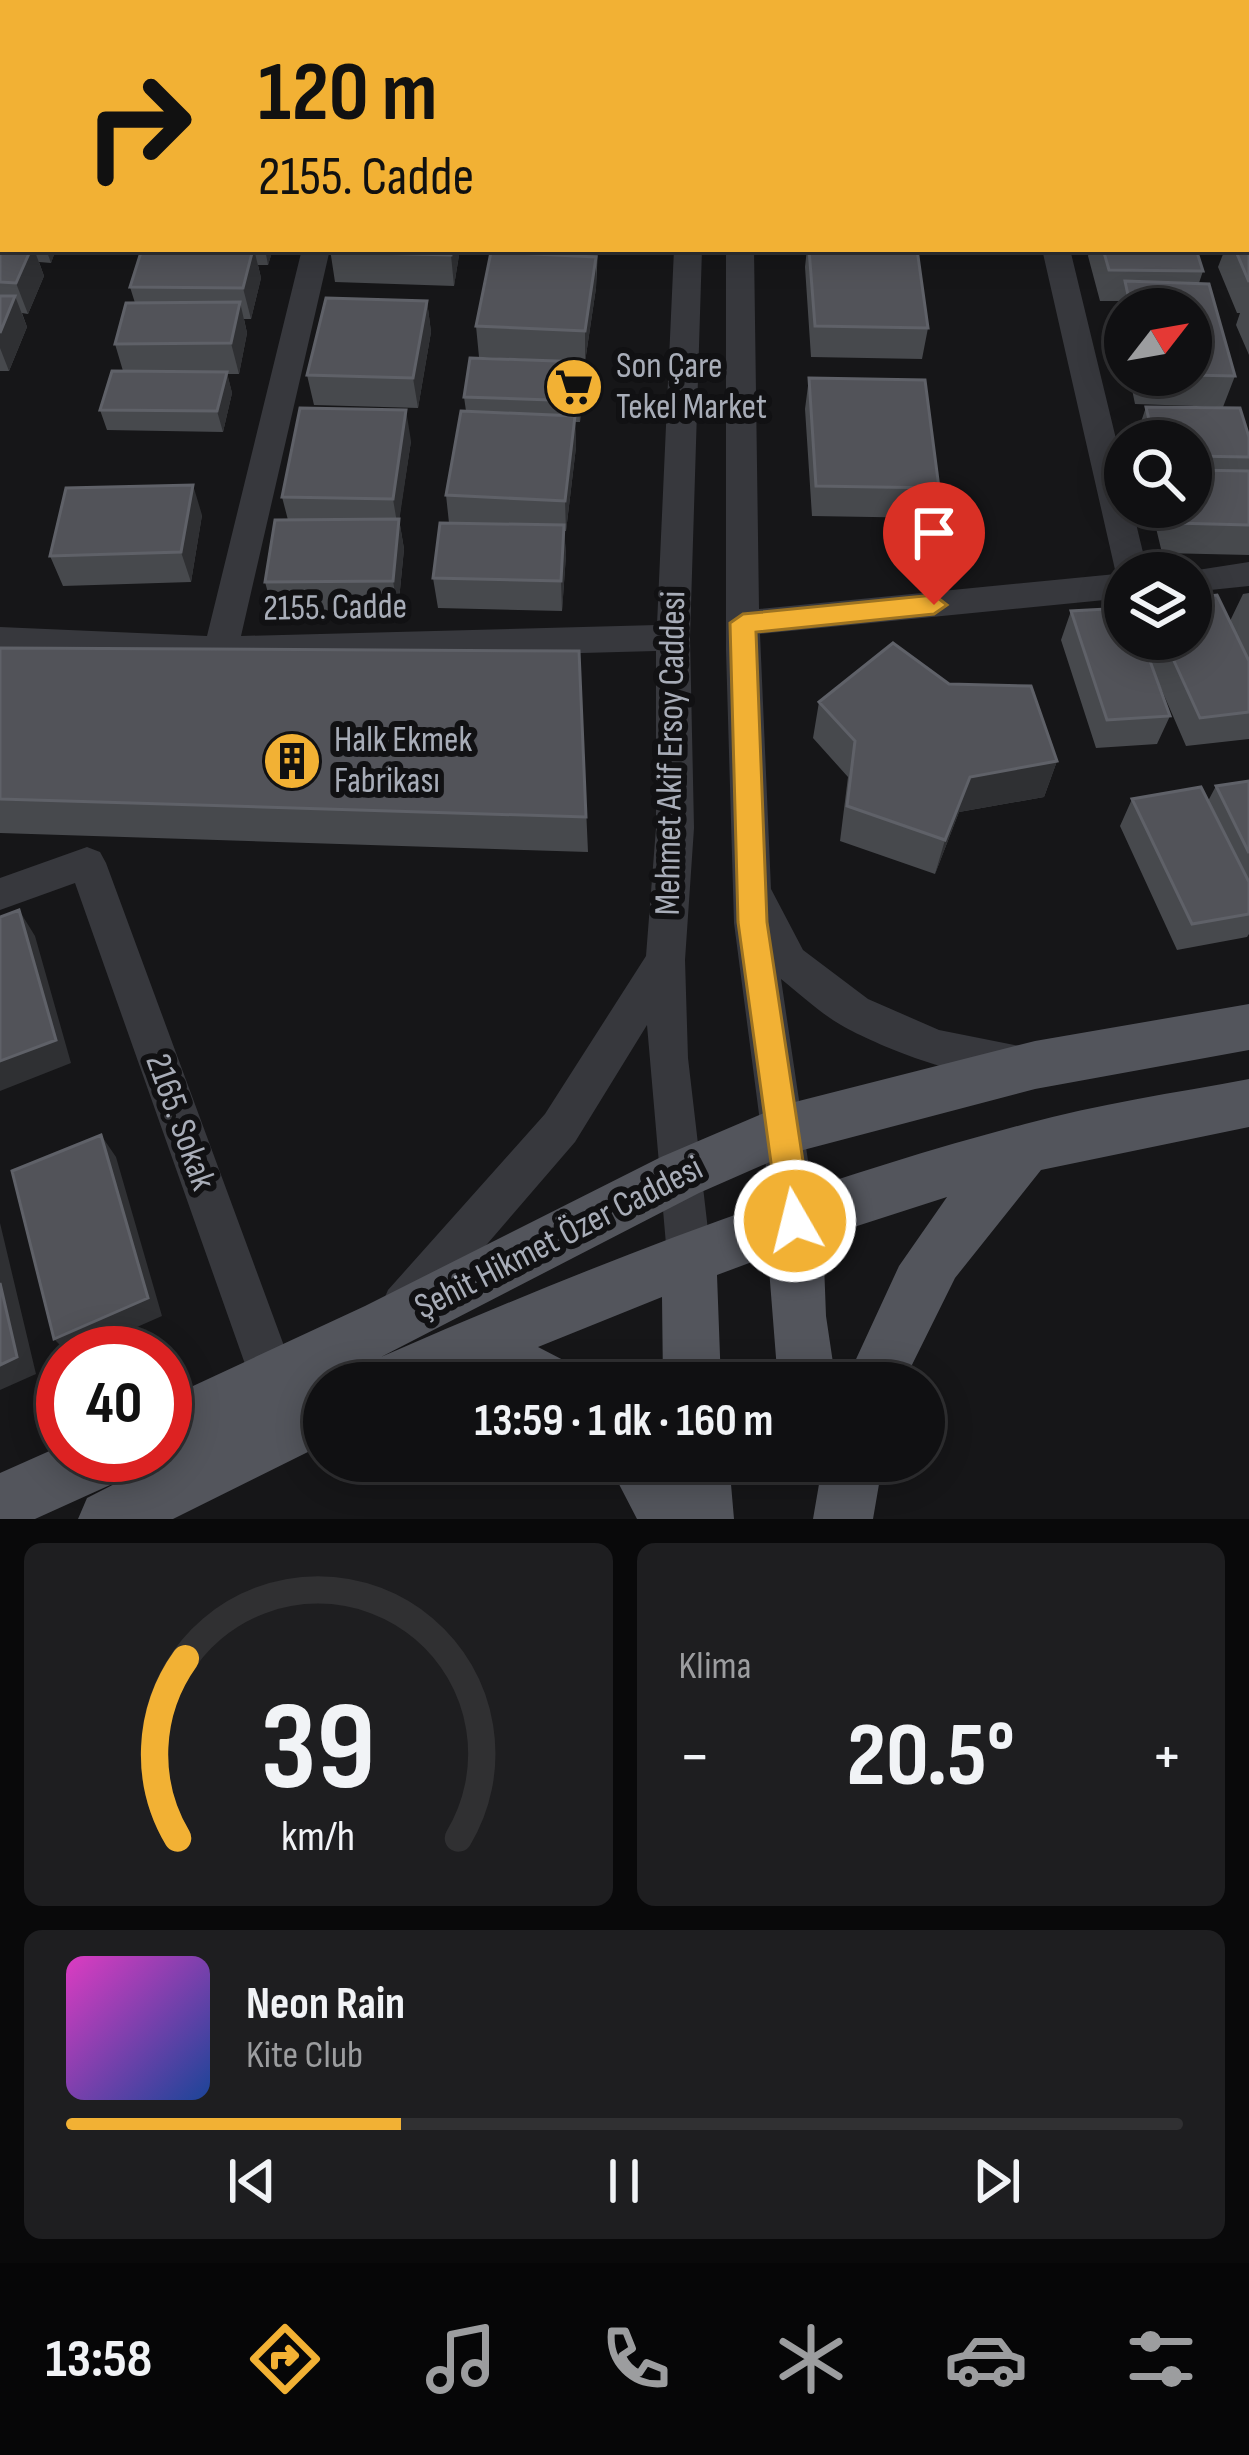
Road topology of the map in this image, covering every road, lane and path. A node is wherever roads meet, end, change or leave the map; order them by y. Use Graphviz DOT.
graph roads {
  1 [pos="315,252"];
  2 [pos="688,252"];
  3 [pos="740,252"];
  4 [pos="1057,252"];
  5 [pos="1127,552"];
  6 [pos="1249,574"];
  7 [pos="1212,578"];
  8 [pos="1104,588"];
  9 [pos="743,623"];
  10 [pos="673,638"];
  11 [pos="0,640"];
  12 [pos="221,650"];
  13 [pos="752,885"];
  14 [pos="0,894"];
  15 [pos="664,960"];
  16 [pos="1249,1027"];
  17 [pos="1035,1065"];
  18 [pos="1249,1103"];
  19 [pos="783,1130"];
  20 [pos="1026,1148"];
  21 [pos="680,1175"];
  22 [pos="795,1221"];
  23 [pos="688,1256"];
  24 [pos="385,1326"];
  25 [pos="438,1362"];
  26 [pos="691,1362"];
  27 [pos="804,1362"];
  28 [pos="882,1362"];
  29 [pos="274,1381"];
  30 [pos="192,1418"];
  31 [pos="303,1423"];
  32 [pos="49,1482"];
  33 [pos="649,1482"];
  34 [pos="701,1482"];
  35 [pos="821,1482"];
  36 [pos="849,1482"];
  37 [pos="0,1504"];
  38 [pos="108,1519"];
  39 [pos="670,1519"];
  40 [pos="704,1519"];
  41 [pos="827,1519"];
  42 [pos="843,1519"];
  1 -- 12 [label="street"];
  2 -- 10 [label="street, Mehmet Akif Ersoy Caddesi"];
  3 -- 9 [label="street, Mehmet Akif Ersoy Caddesi"];
  4 -- 5 [label="street"];
  6 -- 7 [label="street"];
  8 -- 9 [label="street"];
  9 -- 13 [label="street, Mehmet Akif Ersoy Caddesi"];
  10 -- 12 [label="street, 2155. Cadde"];
  10 -- 15 [label="street, Mehmet Akif Ersoy Caddesi"];
  11 -- 12 [label="street, 2155. Cadde"];
  13 -- 17 [label="street"];
  13 -- 19 [label="street, Mehmet Akif Ersoy Caddesi"];
  14 -- 29 [label="street, 2165. Sokak"];
  15 -- 21 [label="street, Mehmet Akif Ersoy Caddesi"];
  15 -- 24 [label="street"];
  16 -- 17 [label="main road, Şehit Hikmet Özer Caddesi"];
  17 -- 19 [label="main road, Şehit Hikmet Özer Caddesi"];
  18 -- 20 [label="main road, Şehit Hikmet Özer Caddesi"];
  19 -- 21 [label="main road, Şehit Hikmet Özer Caddesi"];
  19 -- 22 [label="street, Mehmet Akif Ersoy Caddesi"];
  20 -- 22 [label="main road, Şehit Hikmet Özer Caddesi"];
  20 -- 28 [label="main road"];
  21 -- 23 [label="street, Mehmet Akif Ersoy Caddesi"];
  21 -- 24 [label="main road, Şehit Hikmet Özer Caddesi"];
  22 -- 23 [label="main road, Şehit Hikmet Özer Caddesi"];
  22 -- 27 [label="main road"];
  23 -- 25 [label="main road, Şehit Hikmet Özer Caddesi"];
  23 -- 26 [label="main road"];
  24 -- 29 [label="main road, Şehit Hikmet Özer Caddesi"];
  29 -- 30 [label="main road, Şehit Hikmet Özer Caddesi"];
  31 -- 38 [label="main road"];
  32 -- 37 [label="main road"];
  33 -- 39 [label="main road"];
  34 -- 40 [label="main road"];
  35 -- 41 [label="main road"];
  36 -- 42 [label="main road"];
}
